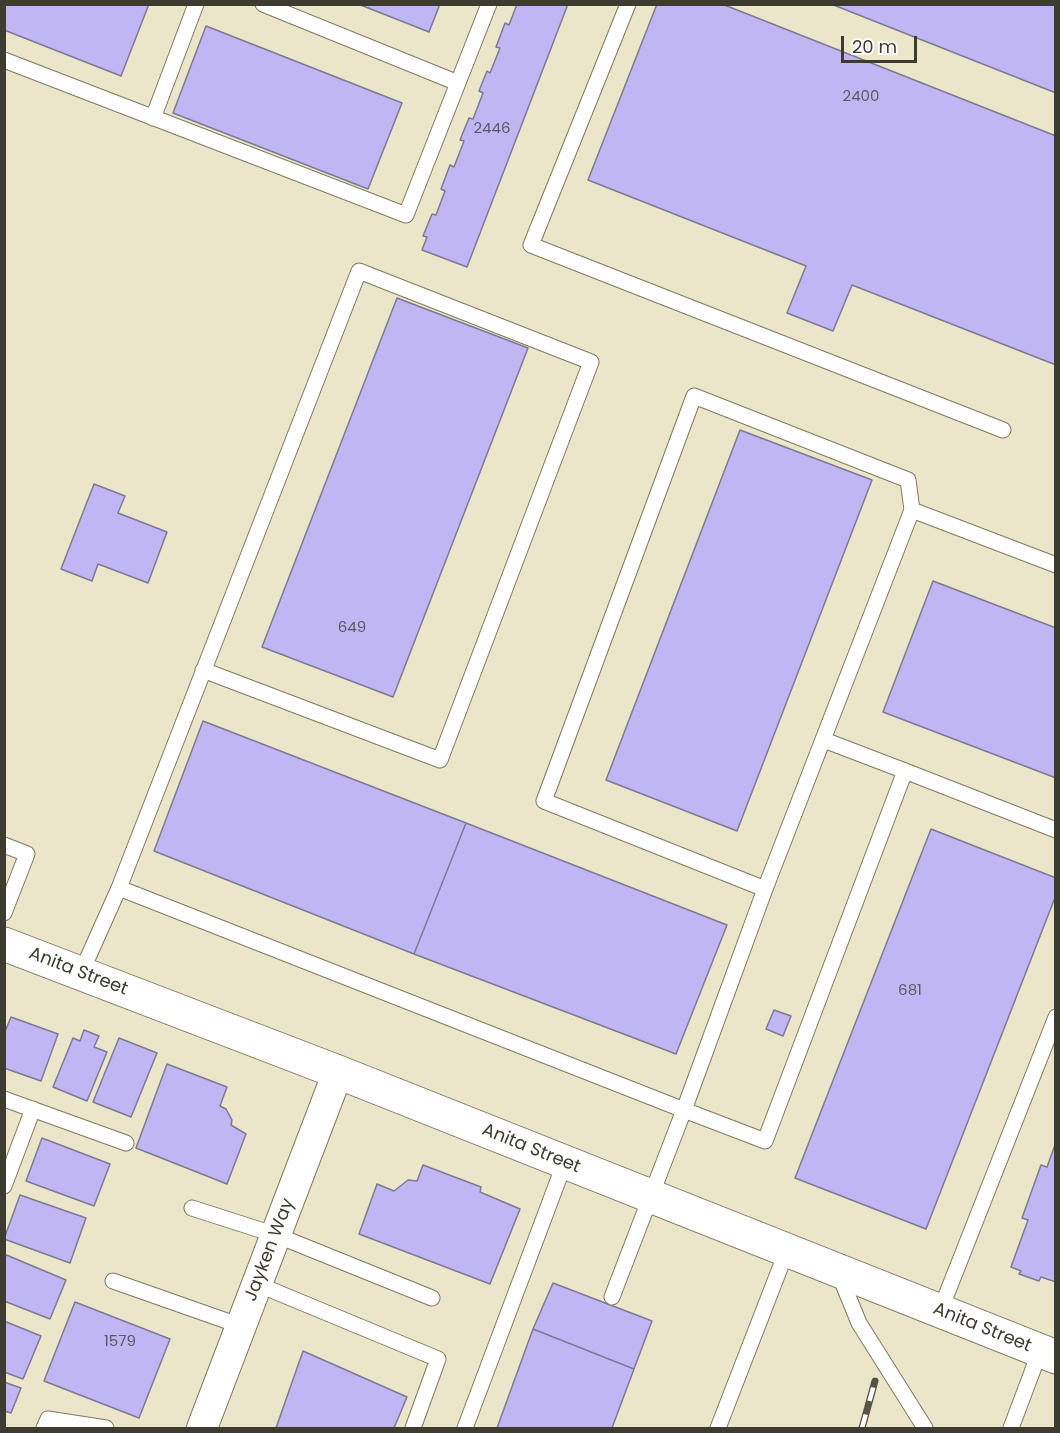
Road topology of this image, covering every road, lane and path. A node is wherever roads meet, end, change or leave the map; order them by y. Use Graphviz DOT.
graph roads {
  1 [pos="196,4"];
  2 [pos="263,4"];
  3 [pos="489,4"];
  4 [pos="628,4"];
  5 [pos="4,60"];
  6 [pos="458,83"];
  7 [pos="153,118"];
  8 [pos="1003,430"];
  9 [pos="912,510"];
  10 [pos="1056,565"];
  11 [pos="203,670"];
  12 [pos="824,740"];
  13 [pos="905,771"];
  14 [pos="1056,830"];
  15 [pos="4,845"];
  16 [pos="119,888"];
  17 [pos="765,889"];
  18 [pos="4,913"];
  19 [pos="4,944"];
  20 [pos="81,973"];
  21 [pos="1056,1017"];
  22 [pos="338,1072"];
  23 [pos="4,1099"];
  24 [pos="33,1109"];
  25 [pos="684,1110"];
  26 [pos="126,1143"];
  27 [pos="565,1162"];
  28 [pos="4,1186"];
  29 [pos="650,1196"];
  30 [pos="192,1208"];
  31 [pos="276,1235"];
  32 [pos="787,1251"];
  33 [pos="838,1270"];
  34 [pos="113,1281"];
  35 [pos="257,1284"];
  36 [pos="612,1297"];
  37 [pos="432,1298"];
  38 [pos="940,1311"];
  39 [pos="241,1326"];
  40 [pos="1048,1354"];
  41 [pos="44,1428"];
  42 [pos="106,1428"];
  43 [pos="202,1428"];
  44 [pos="413,1428"];
  45 [pos="465,1428"];
  46 [pos="718,1428"];
  47 [pos="925,1428"];
  48 [pos="1011,1428"];
  1 -- 7 [label="lane"];
  2 -- 6 [label="lane"];
  3 -- 6 [label="lane"];
  4 -- 8 [label="lane"];
  5 -- 7 [label="lane"];
  6 -- 7 [label="lane"];
  9 -- 10 [label="lane"];
  9 -- 12 [label="lane"];
  9 -- 17 [label="lane"];
  11 -- 11 [label="lane"];
  11 -- 16 [label="lane"];
  12 -- 13 [label="lane"];
  12 -- 17 [label="lane"];
  13 -- 14 [label="lane"];
  13 -- 25 [label="lane"];
  15 -- 18 [label="lane"];
  16 -- 20 [label="lane"];
  16 -- 25 [label="lane"];
  17 -- 25 [label="lane"];
  19 -- 20 [label="street, Anita Street"];
  20 -- 22 [label="street, Anita Street"];
  21 -- 38 [label="lane"];
  22 -- 27 [label="street, Anita Street"];
  22 -- 31 [label="street, Jayken Way"];
  23 -- 24 [label="lane"];
  24 -- 26 [label="lane"];
  24 -- 28 [label="lane"];
  25 -- 29 [label="lane"];
  27 -- 29 [label="street, Anita Street"];
  27 -- 45 [label="lane"];
  29 -- 32 [label="street, Anita Street"];
  29 -- 36 [label="lane"];
  30 -- 31 [label="lane"];
  31 -- 35 [label="street, Jayken Way"];
  31 -- 37 [label="lane"];
  32 -- 33 [label="street, Anita Street"];
  32 -- 46 [label="lane"];
  33 -- 38 [label="street, Anita Street"];
  33 -- 47 [label="lane"];
  34 -- 39 [label="lane"];
  35 -- 39 [label="street, Jayken Way"];
  35 -- 44 [label="lane"];
  38 -- 40 [label="street, Anita Street"];
  39 -- 43 [label="street, Jayken Way"];
  40 -- 48 [label="lane"];
  41 -- 42 [label="lane"];
}
